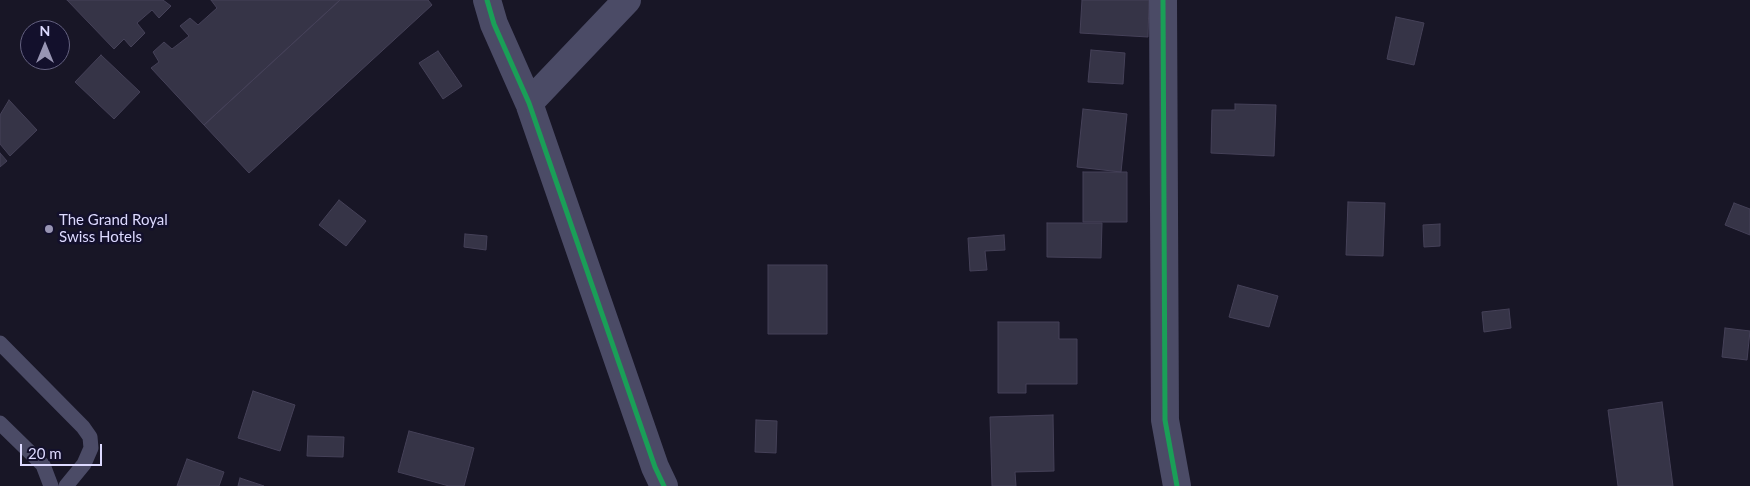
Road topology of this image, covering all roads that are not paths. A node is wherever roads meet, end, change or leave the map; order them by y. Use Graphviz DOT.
graph roads {
  1 [pos="487,0"];
  2 [pos="628,0"];
  3 [pos="1163,0"];
  4 [pos="529,103"];
  5 [pos="0,343"];
  6 [pos="0,423"];
  7 [pos="52,486"];
  8 [pos="66,486"];
  9 [pos="664,486"];
  10 [pos="1177,486"];
  1 -- 4 [label="street"];
  2 -- 4 [label="street"];
  3 -- 10 [label="street"];
  4 -- 9 [label="street"];
  5 -- 8 [label="lane"];
  6 -- 7 [label="lane"];
}
